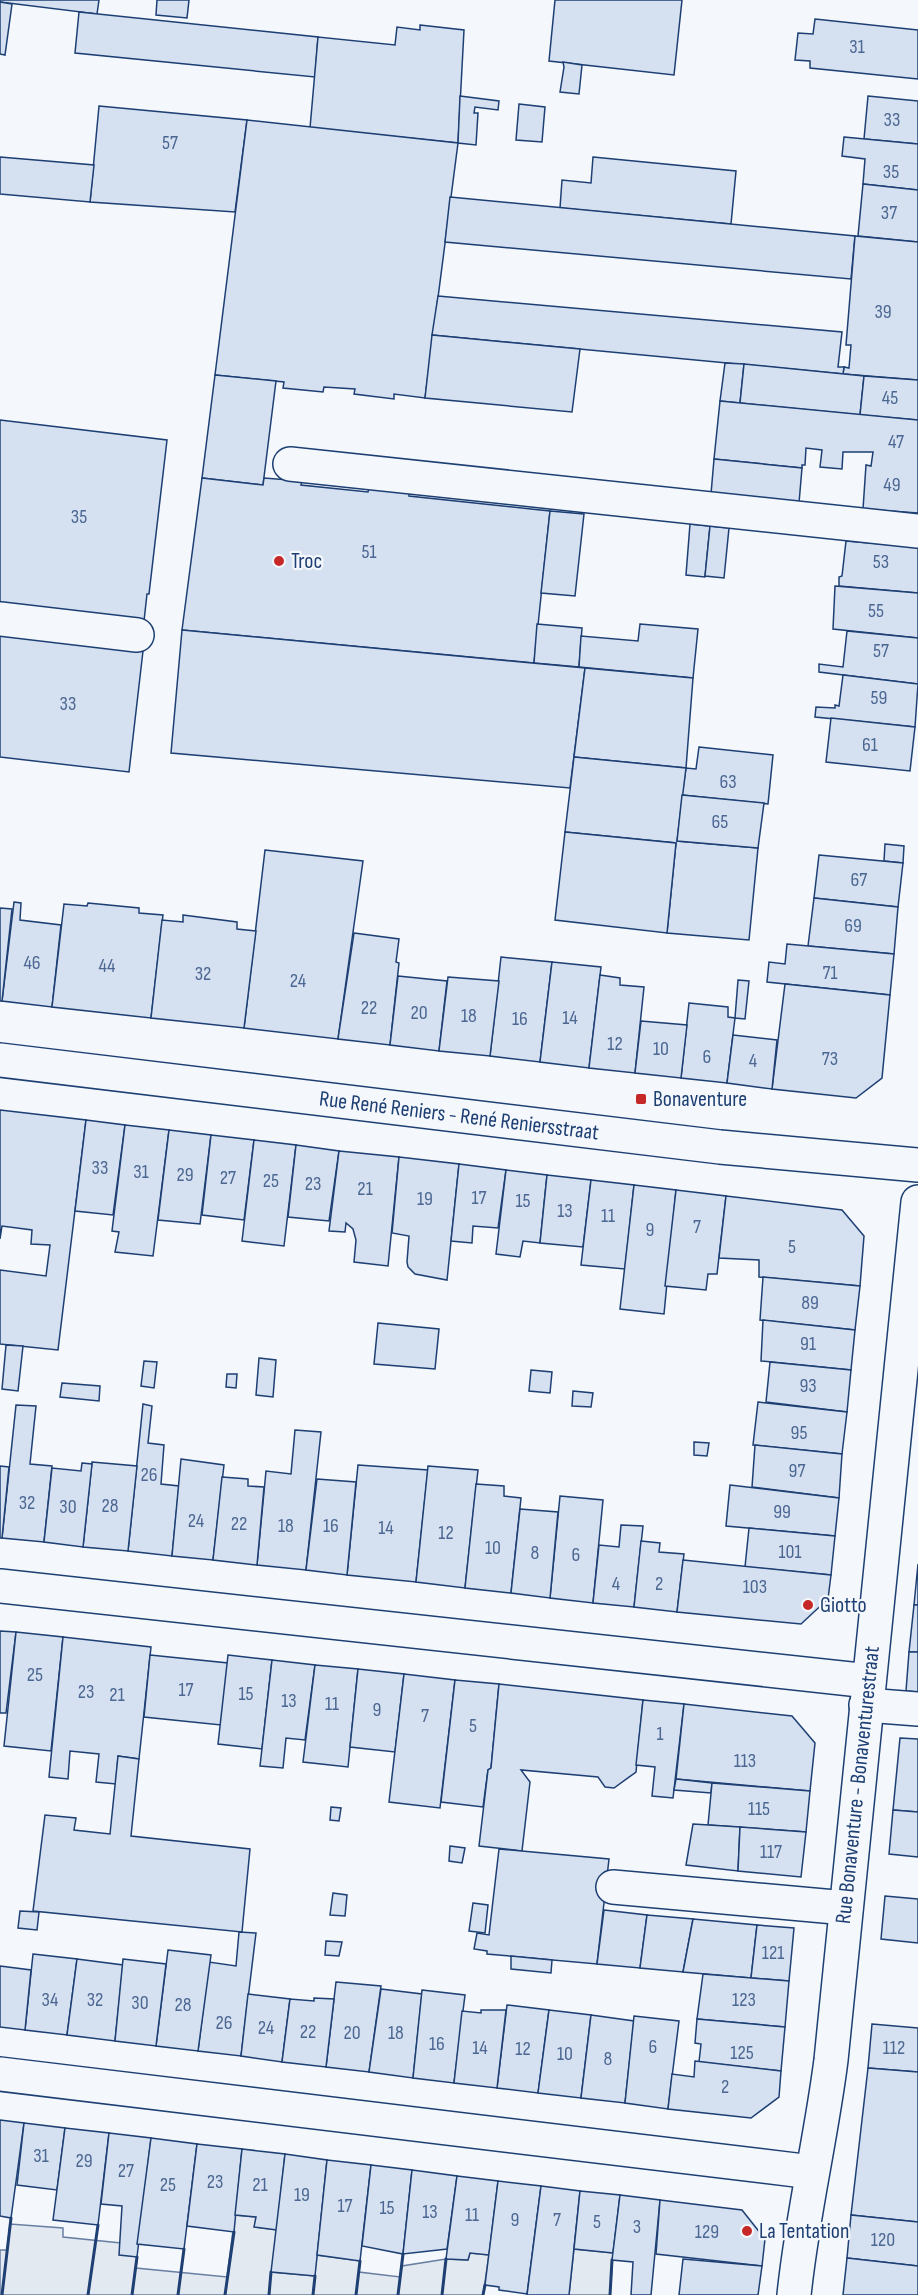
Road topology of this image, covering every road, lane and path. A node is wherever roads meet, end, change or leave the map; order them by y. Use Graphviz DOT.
graph roads {
  1 [pos="290,464"];
  2 [pos="918,531"];
  3 [pos="0,619"];
  4 [pos="136,635"];
  5 [pos="0,1060"];
  6 [pos="918,1165"];
  7 [pos="918,1202"];
  8 [pos="0,1586"];
  9 [pos="867,1693"];
  10 [pos="918,1709"];
  11 [pos="613,1887"];
  12 [pos="846,1908"];
  13 [pos="0,2074"];
  14 [pos="812,2172"];
  15 [pos="794,2295"];
  1 -- 2 [label="street"];
  3 -- 4 [label="street"];
  5 -- 6 [label="street, Rue René Reniers - René Reniersstraat"];
  7 -- 9 [label="street, Rue Bonaventure - Bonaventurestraat"];
  8 -- 9 [label="street"];
  9 -- 10 [label="street"];
  9 -- 12 [label="street, Rue Bonaventure - Bonaventurestraat"];
  11 -- 12 [label="street"];
  12 -- 14 [label="street, Rue Bonaventure - Bonaventurestraat"];
  13 -- 14 [label="street"];
  14 -- 15 [label="street, Rue Bonaventure - Bonaventurestraat"];
}
